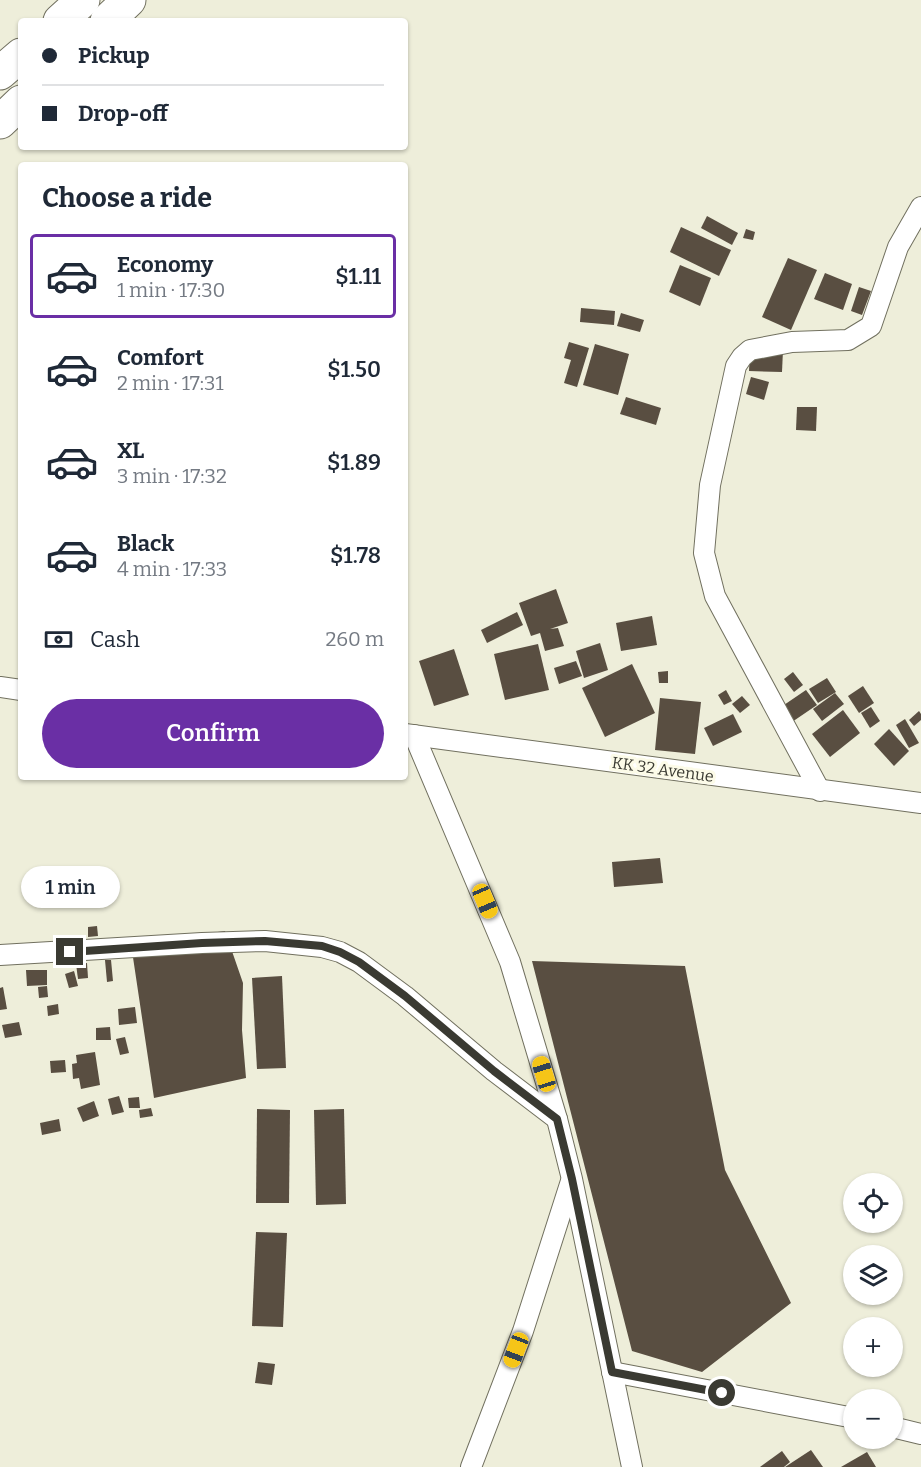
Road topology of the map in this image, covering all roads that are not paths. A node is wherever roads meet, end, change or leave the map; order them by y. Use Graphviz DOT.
graph roads {
  1 [pos="83,0"];
  2 [pos="129,0"];
  3 [pos="63,18"];
  4 [pos="110,18"];
  5 [pos="18,58"];
  6 [pos="0,73"];
  7 [pos="18,105"];
  8 [pos="0,122"];
  9 [pos="921,207"];
  10 [pos="0,687"];
  11 [pos="18,690"];
  12 [pos="409,734"];
  13 [pos="820,790"];
  14 [pos="921,803"];
  15 [pos="0,956"];
  16 [pos="557,1119"];
  17 [pos="572,1179"];
  18 [pos="612,1372"];
  19 [pos="843,1416"];
  20 [pos="903,1430"];
  21 [pos="921,1434"];
  22 [pos="471,1467"];
  23 [pos="632,1467"];
  1 -- 3 [label="highway"];
  2 -- 4 [label="highway"];
  5 -- 6 [label="highway"];
  7 -- 8 [label="highway"];
  9 -- 13 [label="street"];
  10 -- 11 [label="street"];
  12 -- 13 [label="street, KK 32 Avenue"];
  12 -- 16 [label="street"];
  13 -- 14 [label="street, KK 32 Avenue"];
  15 -- 16 [label="street"];
  16 -- 17 [label="street"];
  17 -- 18 [label="street"];
  17 -- 22 [label="street"];
  18 -- 19 [label="street"];
  18 -- 23 [label="street"];
  20 -- 21 [label="street"];
}
